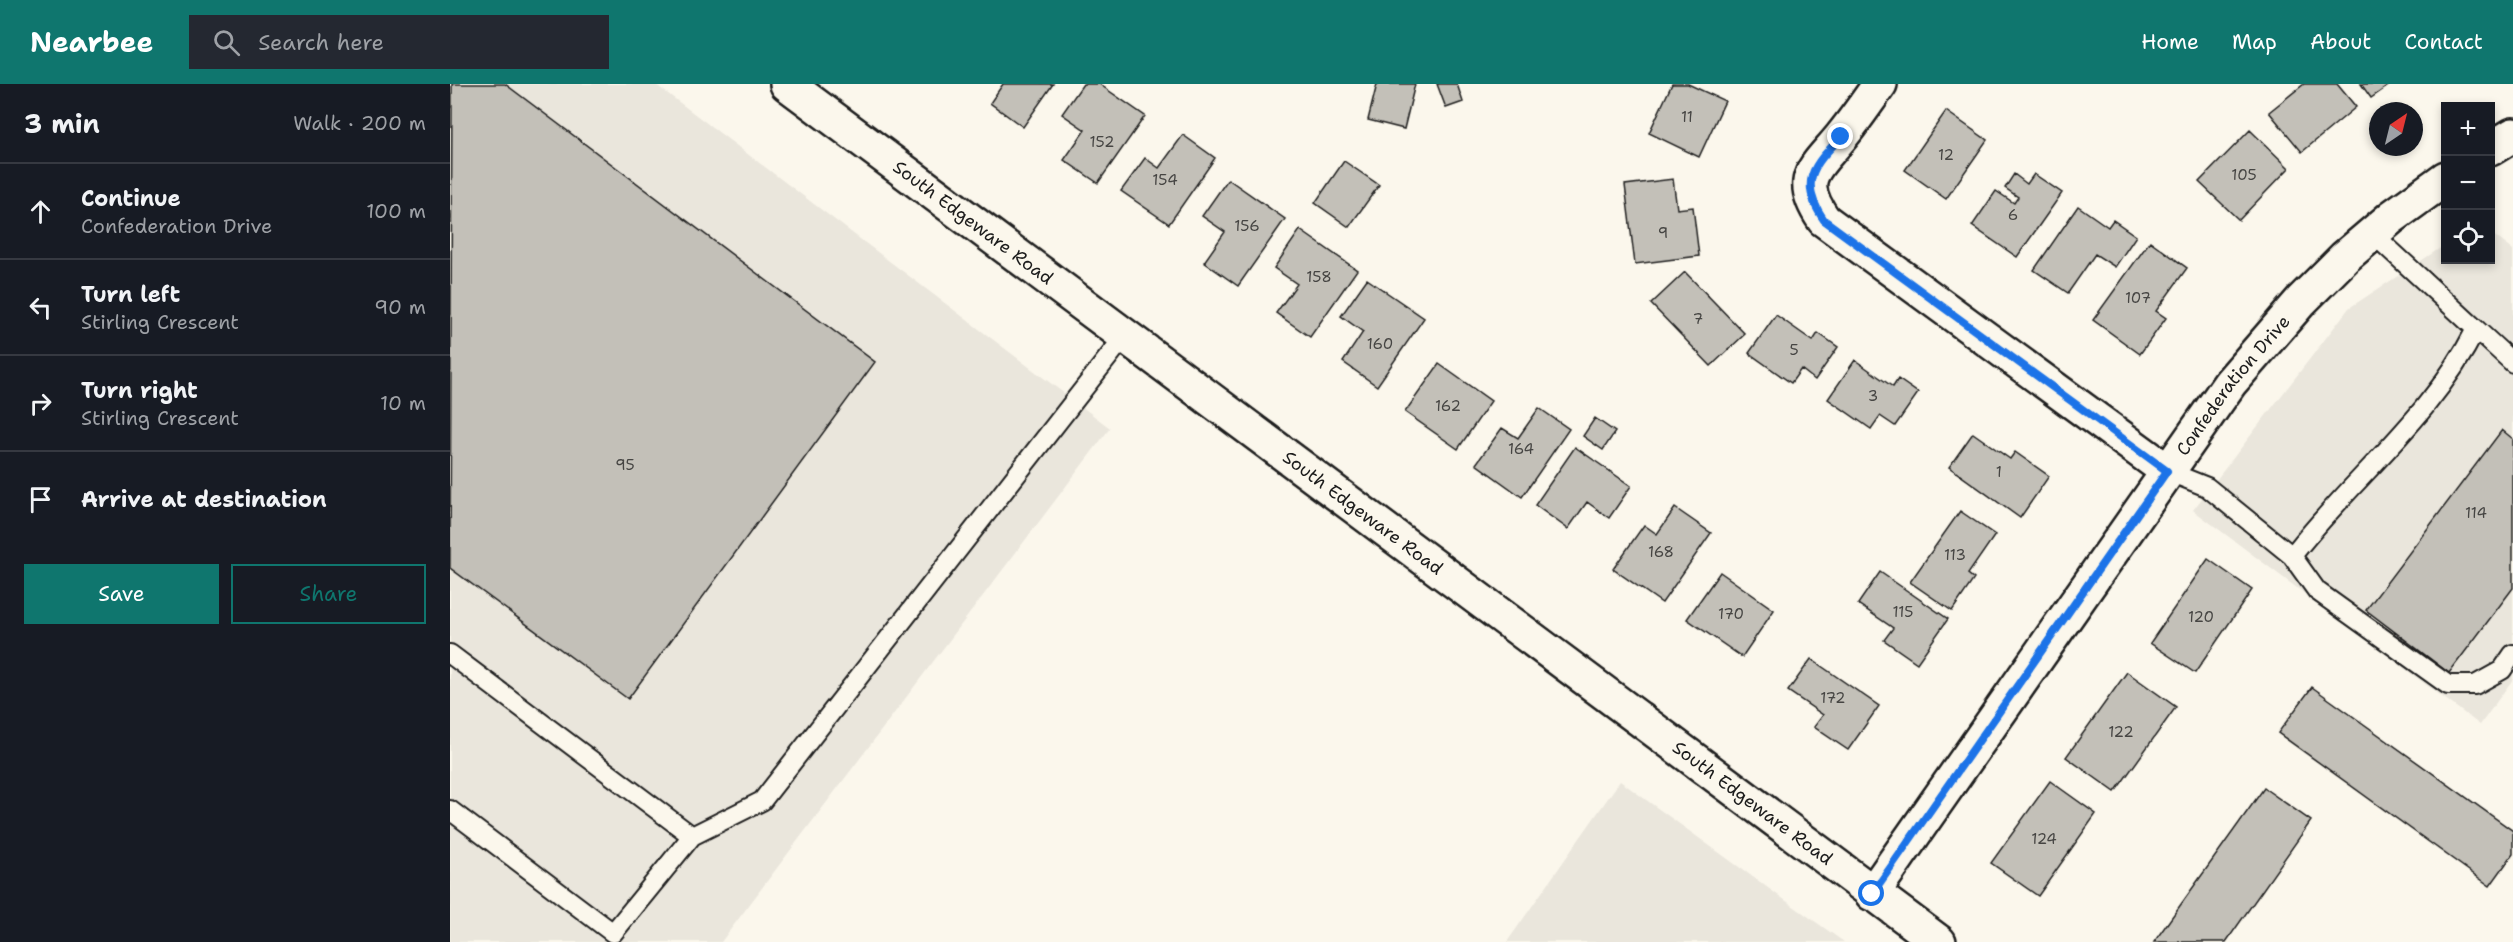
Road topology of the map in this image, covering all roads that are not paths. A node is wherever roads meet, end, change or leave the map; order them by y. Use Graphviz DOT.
graph roads {
  1 [pos="787,84"];
  2 [pos="1880,84"];
  3 [pos="2513,135"];
  4 [pos="2495,146"];
  5 [pos="2441,181"];
  6 [pos="2373,234"];
  7 [pos="2476,329"];
  8 [pos="1124,337"];
  9 [pos="2513,363"];
  10 [pos="2167,471"];
  11 [pos="2292,556"];
  12 [pos="450,654"];
  13 [pos="2513,654"];
  14 [pos="450,810"];
  15 [pos="692,836"];
  16 [pos="1872,894"];
  17 [pos="1939,942"];
  1 -- 8 [label="street, South Edgeware Road"];
  2 -- 10 [label="street"];
  3 -- 4 [label="street"];
  5 -- 6 [label="street, Confederation Drive"];
  6 -- 7 [label="lane"];
  6 -- 10 [label="street, Confederation Drive"];
  7 -- 9 [label="lane"];
  7 -- 11 [label="lane"];
  8 -- 15 [label="lane"];
  8 -- 16 [label="street, South Edgeware Road"];
  10 -- 11 [label="lane"];
  10 -- 16 [label="street, Confederation Drive"];
  11 -- 13 [label="lane"];
  12 -- 15 [label="lane"];
  14 -- 15 [label="lane"];
  16 -- 17 [label="street, South Edgeware Road"];
}
